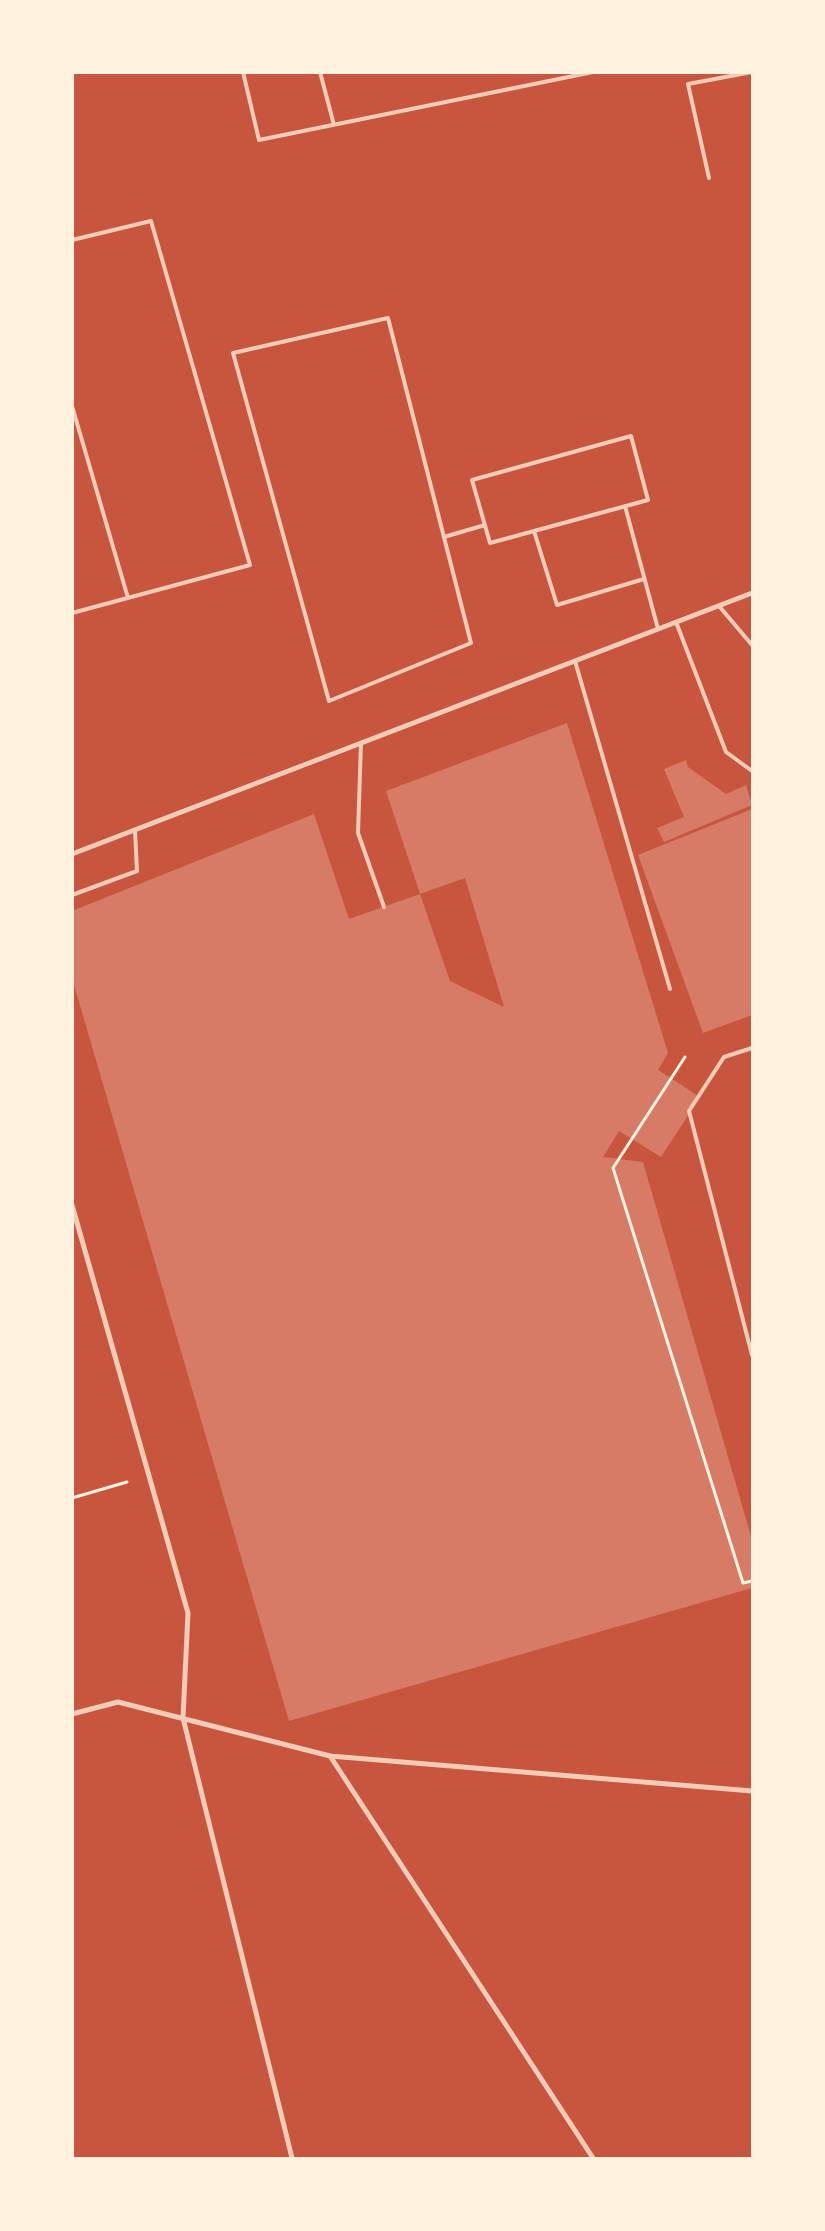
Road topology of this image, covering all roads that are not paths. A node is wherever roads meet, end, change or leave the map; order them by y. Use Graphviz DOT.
graph roads {
  1 [pos="243,72"];
  2 [pos="320,72"];
  3 [pos="593,72"];
  4 [pos="752,72"];
  5 [pos="334,125"];
  6 [pos="709,178"];
  7 [pos="72,240"];
  8 [pos="72,406"];
  9 [pos="625,506"];
  10 [pos="485,525"];
  11 [pos="534,531"];
  12 [pos="444,537"];
  13 [pos="644,579"];
  14 [pos="752,593"];
  15 [pos="128,598"];
  16 [pos="719,606"];
  17 [pos="72,613"];
  18 [pos="676,622"];
  19 [pos="658,629"];
  20 [pos="752,645"];
  21 [pos="575,661"];
  22 [pos="361,743"];
  23 [pos="752,771"];
  24 [pos="135,830"];
  25 [pos="72,854"];
  26 [pos="72,896"];
  27 [pos="384,907"];
  28 [pos="670,989"];
  29 [pos="752,1048"];
  30 [pos="72,1205"];
  31 [pos="752,1355"];
  32 [pos="72,1714"];
  33 [pos="183,1718"];
  34 [pos="330,1756"];
  35 [pos="752,1791"];
  36 [pos="292,2158"];
  37 [pos="593,2158"];
  1 -- 5 [label="lane"];
  2 -- 5 [label="lane"];
  3 -- 5 [label="lane"];
  4 -- 6 [label="lane"];
  7 -- 15 [label="lane"];
  8 -- 15 [label="lane"];
  9 -- 10 [label="lane"];
  9 -- 11 [label="lane"];
  9 -- 13 [label="lane"];
  10 -- 11 [label="lane"];
  10 -- 12 [label="lane"];
  11 -- 13 [label="lane"];
  12 -- 12 [label="lane"];
  13 -- 19 [label="lane"];
  14 -- 16 [label="street"];
  15 -- 17 [label="lane"];
  16 -- 18 [label="street"];
  16 -- 20 [label="lane"];
  18 -- 19 [label="street"];
  18 -- 23 [label="lane"];
  19 -- 21 [label="street"];
  21 -- 22 [label="street"];
  21 -- 28 [label="lane"];
  22 -- 24 [label="street"];
  22 -- 27 [label="lane"];
  24 -- 25 [label="street"];
  24 -- 26 [label="lane"];
  29 -- 31 [label="lane"];
  30 -- 33 [label="street"];
  32 -- 33 [label="street"];
  33 -- 34 [label="street"];
  33 -- 36 [label="street"];
  34 -- 35 [label="street"];
  34 -- 37 [label="street"];
}
